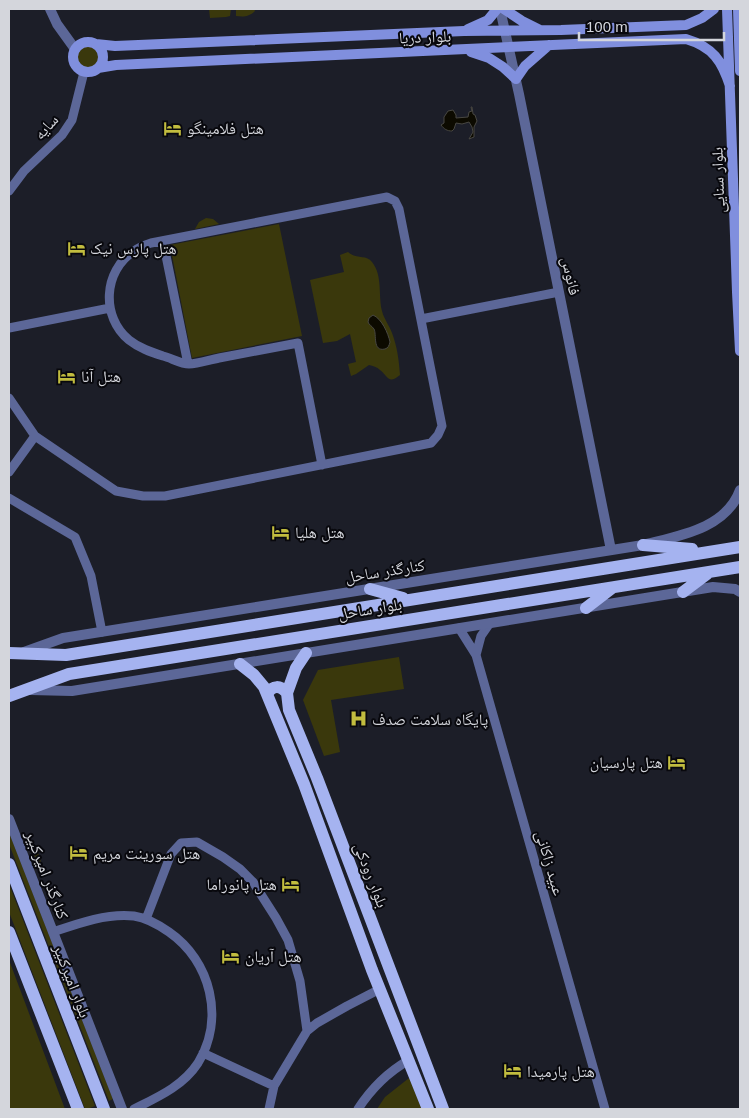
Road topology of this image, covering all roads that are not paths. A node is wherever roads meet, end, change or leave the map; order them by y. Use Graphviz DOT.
graph roads {
  1 [pos="50,9"];
  2 [pos="499,9"];
  3 [pos="504,9"];
  4 [pos="714,9"];
  5 [pos="727,9"];
  6 [pos="738,9"];
  7 [pos="739,22"];
  8 [pos="541,30"];
  9 [pos="464,31"];
  10 [pos="505,31"];
  11 [pos="96,44"];
  12 [pos="549,45"];
  13 [pos="509,47"];
  14 [pos="74,49"];
  15 [pos="465,50"];
  16 [pos="98,68"];
  17 [pos="740,71"];
  18 [pos="84,72"];
  19 [pos="516,79"];
  20 [pos="730,86"];
  21 [pos="9,191"];
  22 [pos="163,241"];
  23 [pos="559,292"];
  24 [pos="110,308"];
  25 [pos="421,319"];
  26 [pos="9,328"];
  27 [pos="740,351"];
  28 [pos="188,364"];
  29 [pos="9,398"];
  30 [pos="35,436"];
  31 [pos="322,465"];
  32 [pos="9,472"];
  33 [pos="740,490"];
  34 [pos="9,498"];
  35 [pos="643,545"];
  36 [pos="740,546"];
  37 [pos="611,550"];
  38 [pos="712,551"];
  39 [pos="740,567"];
  40 [pos="709,572"];
  41 [pos="614,586"];
  42 [pos="370,589"];
  43 [pos="683,592"];
  44 [pos="740,592"];
  45 [pos="408,600"];
  46 [pos="586,608"];
  47 [pos="490,623"];
  48 [pos="459,628"];
  49 [pos="102,632"];
  50 [pos="306,653"];
  51 [pos="13,654"];
  52 [pos="476,655"];
  53 [pos="240,664"];
  54 [pos="24,690"];
  55 [pos="287,693"];
  56 [pos="266,694"];
  57 [pos="9,696"];
  58 [pos="9,819"];
  59 [pos="9,864"];
  60 [pos="146,919"];
  61 [pos="9,932"];
  62 [pos="53,932"];
  63 [pos="380,989"];
  64 [pos="307,1031"];
  65 [pos="203,1053"];
  66 [pos="409,1060"];
  67 [pos="274,1086"];
  68 [pos="78,1109"];
  69 [pos="104,1109"];
  70 [pos="122,1109"];
  71 [pos="134,1109"];
  72 [pos="269,1109"];
  73 [pos="358,1109"];
  74 [pos="428,1109"];
  75 [pos="443,1109"];
  76 [pos="604,1109"];
  1 -- 14 [label="street"];
  2 -- 9 [label="main road"];
  2 -- 10 [label="street, فانوس"];
  3 -- 8 [label="main road"];
  4 -- 8 [label="main road, بلوار دریا"];
  5 -- 20 [label="main road, بلوار سنایی"];
  6 -- 7 [label="main road"];
  7 -- 17 [label="main road"];
  8 -- 10 [label="main road, بلوار دریا"];
  9 -- 10 [label="main road, بلوار دریا"];
  9 -- 11 [label="main road, بلوار دریا"];
  10 -- 13 [label="street, فانوس"];
  11 -- 14 [label="main road"];
  11 -- 16 [label="main road"];
  12 -- 13 [label="main road, بلوار دریا"];
  12 -- 19 [label="main road"];
  12 -- 20 [label="main road, بلوار دریا"];
  13 -- 15 [label="main road, بلوار دریا"];
  13 -- 19 [label="street, فانوس"];
  14 -- 18 [label="main road"];
  15 -- 16 [label="main road, بلوار دریا"];
  15 -- 19 [label="main road"];
  16 -- 18 [label="main road"];
  18 -- 21 [label="street, سایه"];
  19 -- 23 [label="street, فانوس"];
  20 -- 27 [label="main road, بلوار سنایی"];
  22 -- 24 [label="street"];
  22 -- 25 [label="street"];
  22 -- 28 [label="street"];
  23 -- 25 [label="street"];
  23 -- 37 [label="street, فانوس"];
  24 -- 26 [label="street"];
  24 -- 28 [label="street"];
  25 -- 31 [label="street"];
  28 -- 31 [label="street"];
  29 -- 30 [label="street"];
  30 -- 31 [label="street"];
  30 -- 32 [label="street"];
  33 -- 35 [label="street, کنارگذر ساحل"];
  34 -- 49 [label="street"];
  35 -- 37 [label="street, کنارگذر ساحل"];
  35 -- 38 [label="main road"];
  36 -- 38 [label="main road, بلوار ساحل"];
  37 -- 42 [label="street, کنارگذر ساحل"];
  38 -- 45 [label="main road, بلوار ساحل"];
  39 -- 40 [label="main road, بلوار ساحل"];
  40 -- 41 [label="main road, بلوار ساحل"];
  40 -- 43 [label="main road"];
  41 -- 46 [label="main road"];
  41 -- 54 [label="main road, بلوار ساحل"];
  42 -- 45 [label="main road"];
  42 -- 49 [label="street, کنارگذر ساحل"];
  43 -- 44 [label="street"];
  43 -- 46 [label="street"];
  45 -- 51 [label="main road, بلوار ساحل"];
  46 -- 47 [label="street"];
  47 -- 48 [label="street"];
  47 -- 52 [label="street"];
  48 -- 50 [label="street"];
  48 -- 52 [label="street, عبید زاکانی"];
  49 -- 51 [label="street, کنارگذر ساحل"];
  50 -- 53 [label="street"];
  50 -- 55 [label="main road"];
  52 -- 76 [label="street, عبید زاکانی"];
  53 -- 54 [label="street"];
  53 -- 56 [label="main road, بلوار رودکی"];
  54 -- 57 [label="main road, بلوار ساحل"];
  55 -- 56 [label="main road"];
  55 -- 75 [label="main road, بلوار رودکی"];
  56 -- 63 [label="main road, بلوار رودکی"];
  58 -- 62 [label="street, کنارگذر امیرکبیر"];
  59 -- 69 [label="main road, بلوار امیرکبیر"];
  60 -- 62 [label="street"];
  60 -- 64 [label="street"];
  60 -- 65 [label="street"];
  61 -- 68 [label="main road"];
  62 -- 70 [label="street, کنارگذر امیرکبیر"];
  63 -- 64 [label="street"];
  63 -- 66 [label="main road, بلوار رودکی"];
  64 -- 67 [label="street"];
  65 -- 67 [label="street"];
  65 -- 71 [label="street"];
  66 -- 73 [label="street"];
  66 -- 74 [label="main road, بلوار رودکی"];
  67 -- 72 [label="street"];
}
